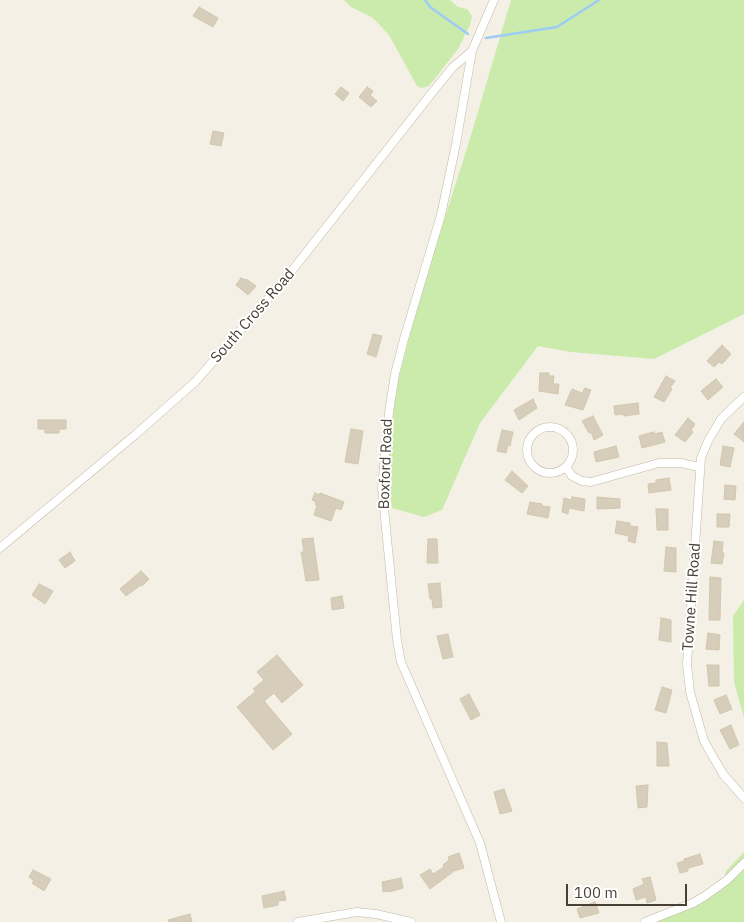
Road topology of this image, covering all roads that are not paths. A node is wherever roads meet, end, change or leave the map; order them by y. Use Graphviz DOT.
graph roads {
  1 [pos="494,0"];
  2 [pos="472,51"];
  3 [pos="744,397"];
  4 [pos="699,466"];
  5 [pos="566,468"];
  6 [pos="0,548"];
  7 [pos="744,798"];
  8 [pos="744,863"];
  9 [pos="298,922"];
  10 [pos="411,922"];
  11 [pos="501,922"];
  12 [pos="645,922"];
  1 -- 2 [label="street, Boxford Road"];
  2 -- 6 [label="street, South Cross Road"];
  2 -- 11 [label="street, Boxford Road"];
  3 -- 4 [label="street, Towne Hill Road"];
  4 -- 5 [label="street"];
  4 -- 7 [label="street, Towne Hill Road"];
  5 -- 5 [label="street"];
  8 -- 12 [label="street"];
  9 -- 10 [label="street"];
}
